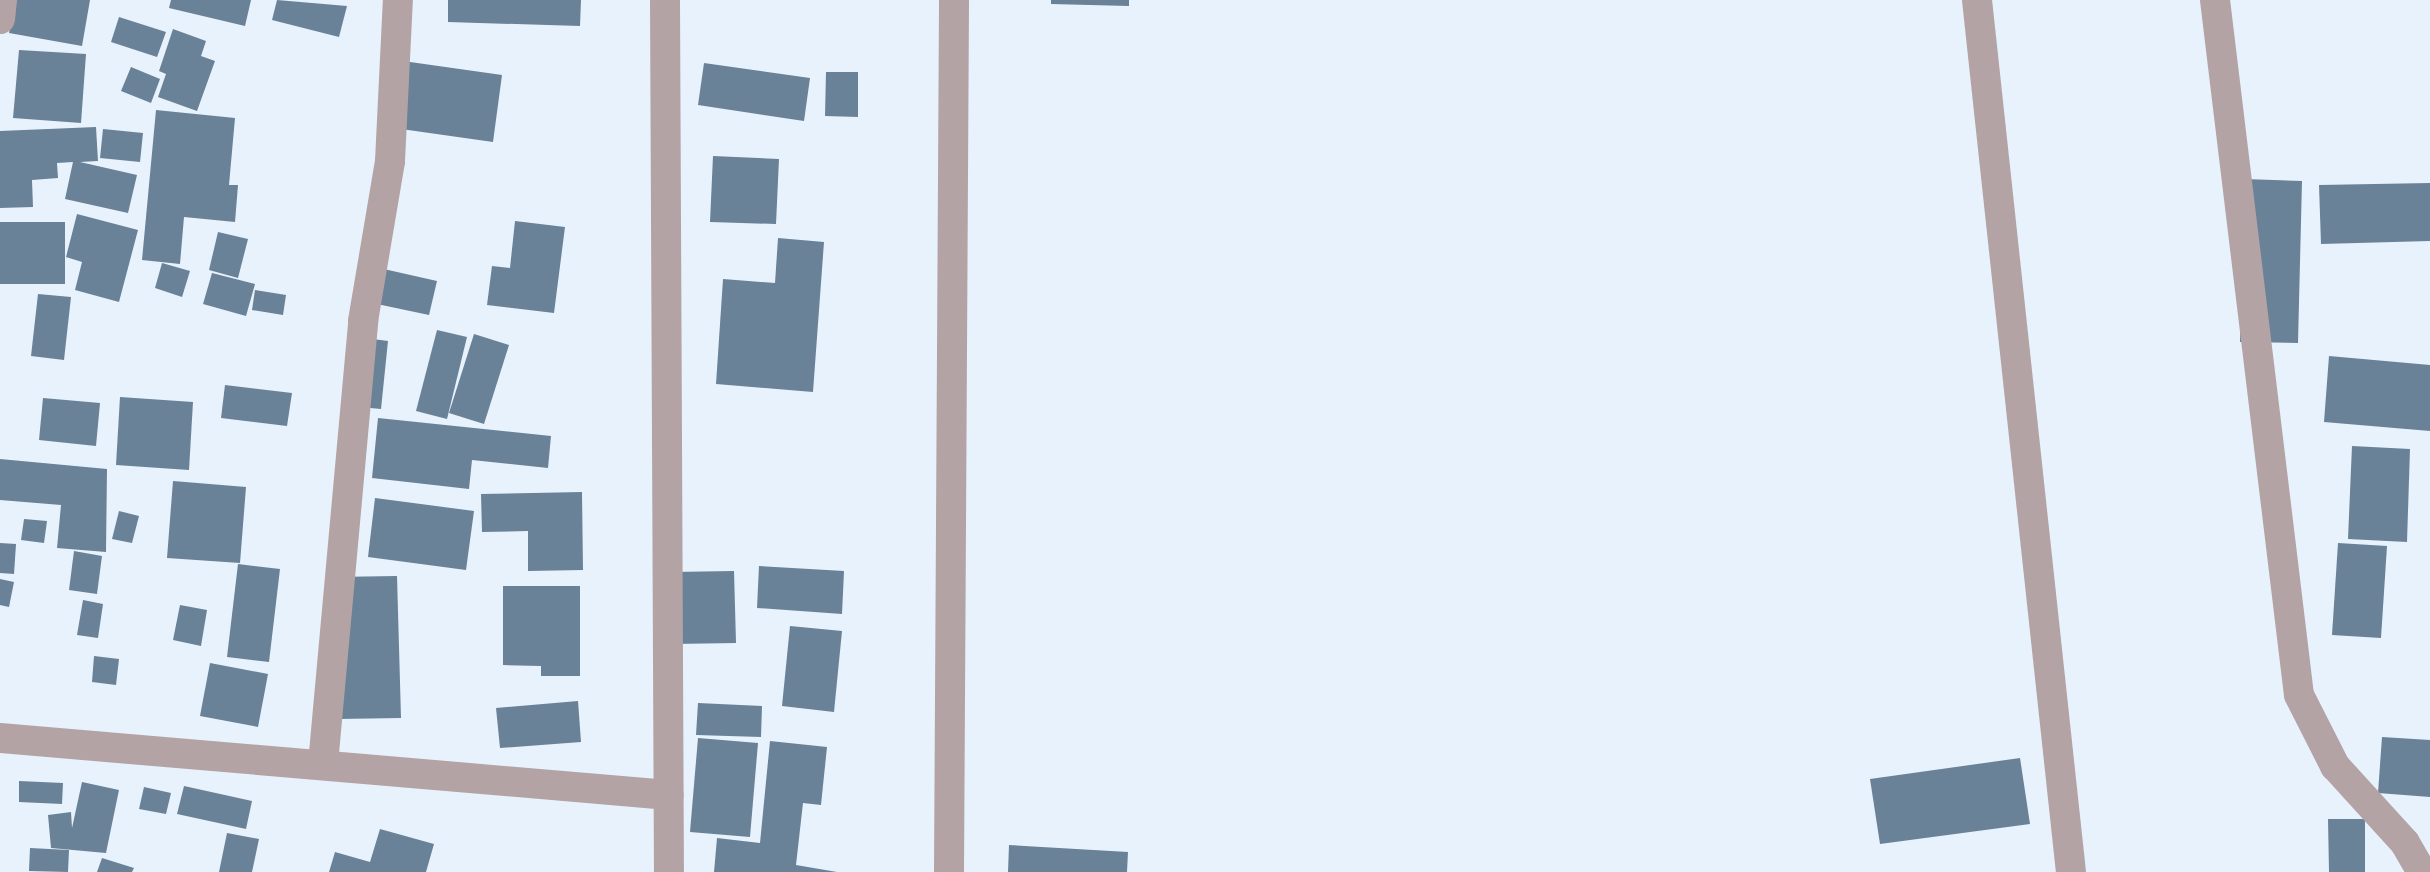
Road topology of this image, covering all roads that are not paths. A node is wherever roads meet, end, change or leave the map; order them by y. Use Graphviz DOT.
graph roads {
  1 [pos="2,0"];
  2 [pos="398,0"];
  3 [pos="665,0"];
  4 [pos="954,0"];
  5 [pos="1977,0"];
  6 [pos="2215,0"];
  7 [pos="0,19"];
  8 [pos="0,738"];
  9 [pos="324,764"];
  10 [pos="669,795"];
  11 [pos="669,872"];
  12 [pos="949,872"];
  13 [pos="2070,872"];
  14 [pos="2422,872"];
  1 -- 7 [label="street"];
  2 -- 9 [label="street"];
  3 -- 10 [label="street"];
  4 -- 12 [label="street"];
  5 -- 13 [label="street"];
  6 -- 14 [label="street"];
  8 -- 9 [label="street"];
  9 -- 10 [label="street"];
  10 -- 11 [label="street"];
}
